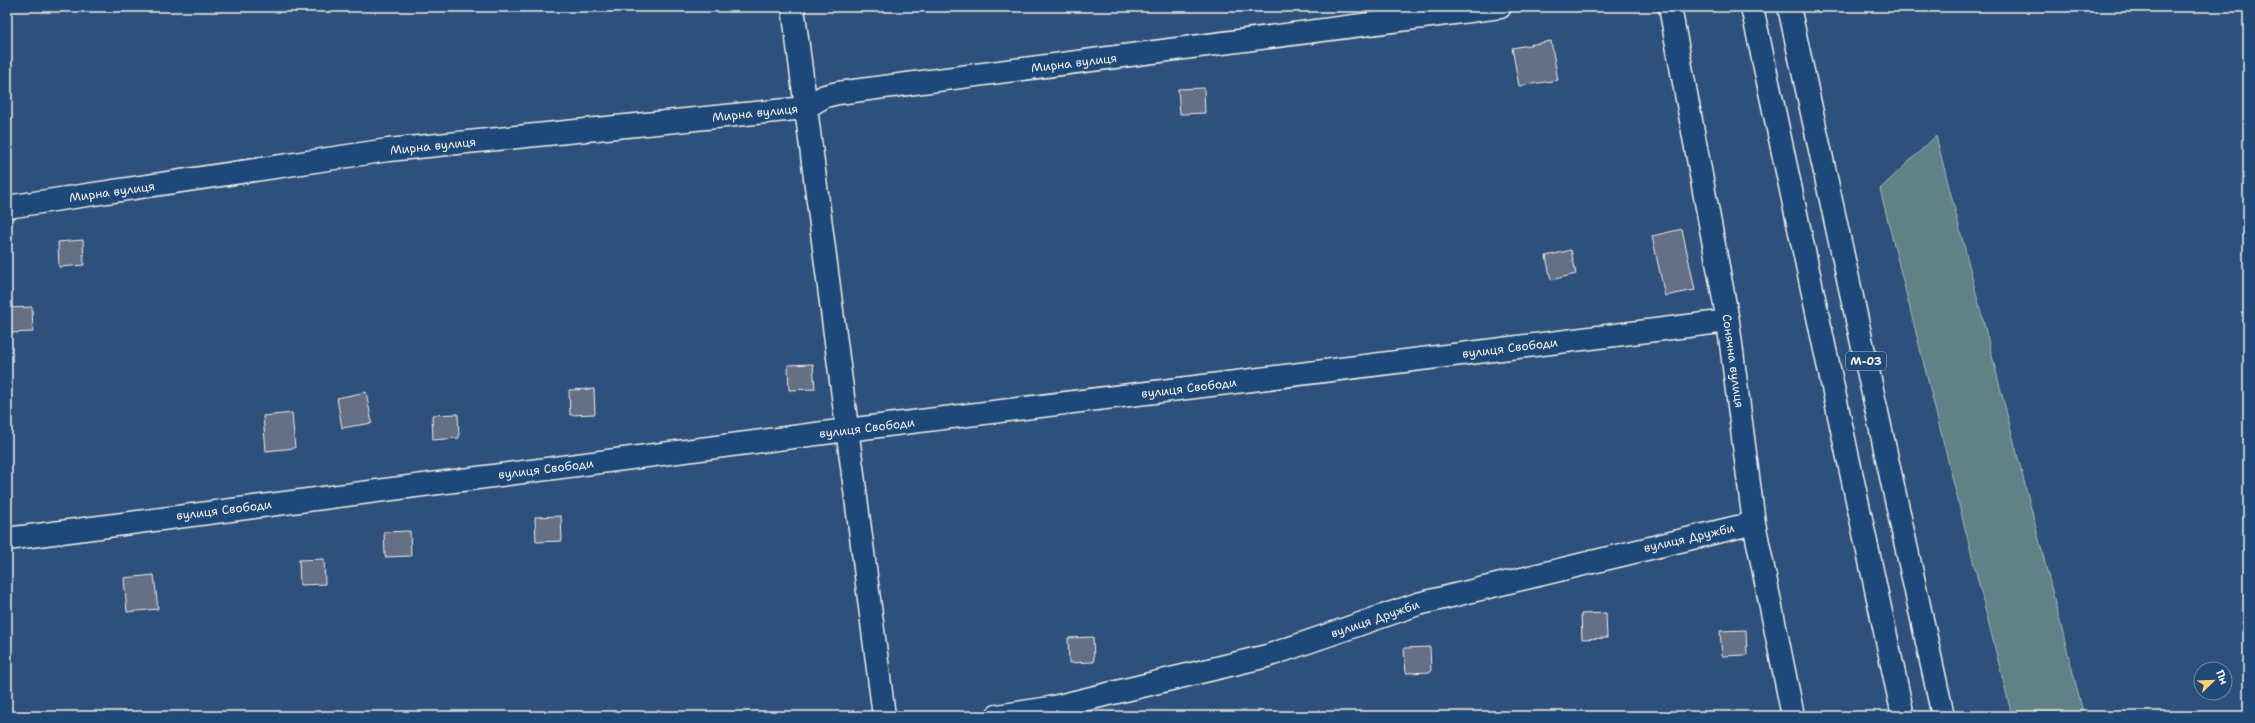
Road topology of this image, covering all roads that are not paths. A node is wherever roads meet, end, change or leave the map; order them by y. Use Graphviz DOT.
graph roads {
  1 [pos="793,7"];
  2 [pos="1500,7"];
  3 [pos="1670,7"];
  4 [pos="1752,7"];
  5 [pos="1789,7"];
  6 [pos="805,108"];
  7 [pos="7,207"];
  8 [pos="1728,322"];
  9 [pos="847,430"];
  10 [pos="1754,523"];
  11 [pos="7,539"];
  12 [pos="884,716"];
  13 [pos="997,716"];
  14 [pos="1793,716"];
  15 [pos="1903,716"];
  16 [pos="1943,716"];
  1 -- 6 [label="main road"];
  2 -- 6 [label="main road, Мирна вулиця"];
  3 -- 8 [label="main road, Сонячна вулиця"];
  4 -- 15 [label="main road, М-03"];
  5 -- 16 [label="main road, М-03"];
  6 -- 7 [label="main road, Мирна вулиця"];
  6 -- 9 [label="main road"];
  8 -- 9 [label="main road, вулиця Свободи"];
  8 -- 10 [label="main road, Сонячна вулиця"];
  9 -- 11 [label="main road, вулиця Свободи"];
  9 -- 12 [label="main road"];
  10 -- 13 [label="main road, вулиця Дружби"];
  10 -- 14 [label="main road, Сонячна вулиця"];
}
